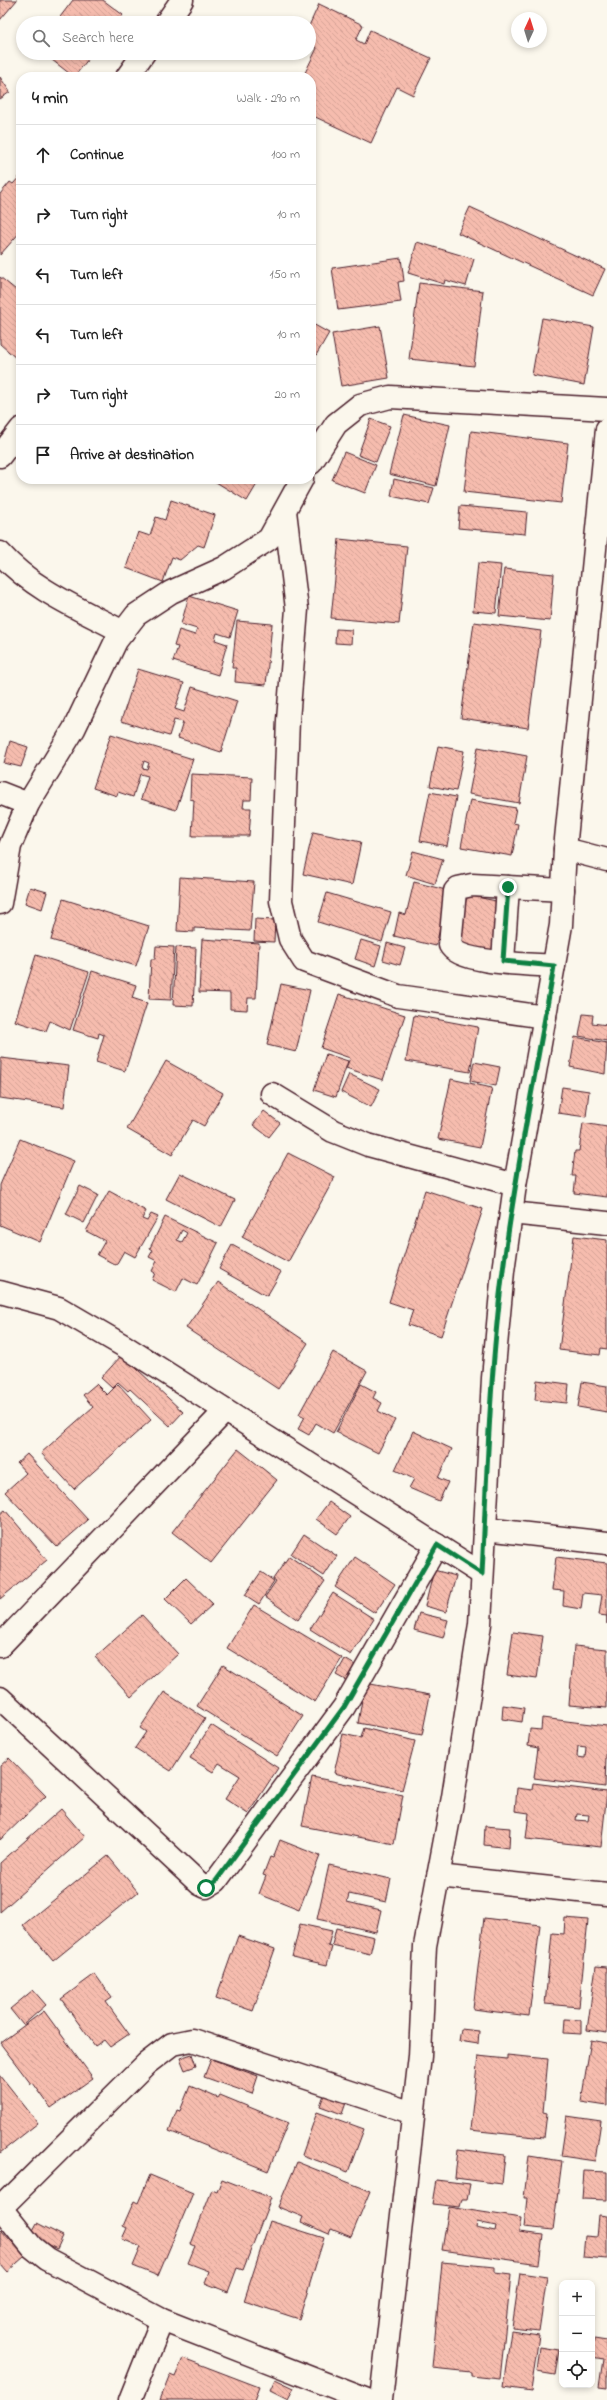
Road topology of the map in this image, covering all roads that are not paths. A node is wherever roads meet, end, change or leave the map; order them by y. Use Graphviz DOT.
graph roads {
  1 [pos="182,0"];
  2 [pos="171,16"];
  3 [pos="139,60"];
  4 [pos="130,72"];
  5 [pos="607,409"];
  6 [pos="607,429"];
  7 [pos="16,435"];
  8 [pos="316,455"];
  9 [pos="0,456"];
  10 [pos="299,484"];
  11 [pos="285,511"];
  12 [pos="0,553"];
  13 [pos="123,632"];
  14 [pos="0,793"];
  15 [pos="28,804"];
  16 [pos="5,845"];
  17 [pos="565,849"];
  18 [pos="607,860"];
  19 [pos="508,887"];
  20 [pos="563,890"];
  21 [pos="0,903"];
  22 [pos="503,961"];
  23 [pos="554,966"];
  24 [pos="545,1017"];
  25 [pos="272,1094"];
  26 [pos="515,1185"];
  27 [pos="511,1213"];
  28 [pos="607,1223"];
  29 [pos="0,1292"];
  30 [pos="225,1411"];
  31 [pos="485,1529"];
  32 [pos="607,1543"];
  33 [pos="437,1545"];
  34 [pos="482,1574"];
  35 [pos="0,1646"];
  36 [pos="0,1698"];
  37 [pos="438,1876"];
  38 [pos="607,1894"];
  39 [pos="414,2114"];
  40 [pos="1,2207"];
  41 [pos="162,2320"];
  42 [pos="130,2400"];
  43 [pos="367,2400"];
  44 [pos="381,2400"];
  1 -- 2 [label="street"];
  3 -- 4 [label="street"];
  5 -- 8 [label="street"];
  6 -- 17 [label="street"];
  7 -- 9 [label="street"];
  10 -- 11 [label="street"];
  11 -- 13 [label="street"];
  11 -- 24 [label="street"];
  12 -- 13 [label="street"];
  13 -- 15 [label="street"];
  14 -- 15 [label="street"];
  15 -- 16 [label="street"];
  16 -- 21 [label="street"];
  17 -- 18 [label="street"];
  17 -- 20 [label="street"];
  19 -- 20 [label="street"];
  19 -- 22 [label="street"];
  19 -- 22 [label="street"];
  20 -- 23 [label="street"];
  22 -- 23 [label="street"];
  23 -- 24 [label="street"];
  24 -- 26 [label="street"];
  25 -- 26 [label="street"];
  26 -- 27 [label="street"];
  27 -- 28 [label="street"];
  27 -- 31 [label="street"];
  29 -- 30 [label="street"];
  30 -- 33 [label="street"];
  30 -- 35 [label="street"];
  31 -- 32 [label="street"];
  31 -- 34 [label="street"];
  33 -- 34 [label="street"];
  33 -- 36 [label="street"];
  34 -- 37 [label="street"];
  37 -- 38 [label="street"];
  37 -- 39 [label="street"];
  39 -- 40 [label="street"];
  39 -- 44 [label="street"];
  40 -- 41 [label="street"];
  41 -- 42 [label="street"];
  41 -- 43 [label="street"];
}
